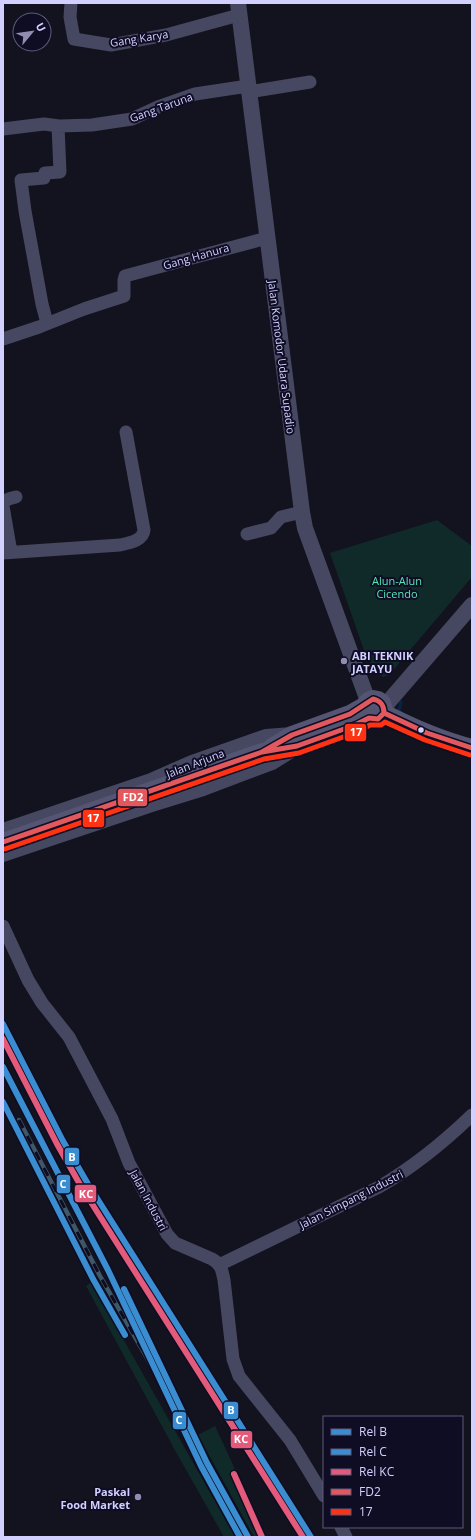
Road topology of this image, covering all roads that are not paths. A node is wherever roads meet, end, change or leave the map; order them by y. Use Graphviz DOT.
graph roads {
  1 [pos="71,3"];
  2 [pos="238,9"];
  3 [pos="310,82"];
  4 [pos="248,89"];
  5 [pos="58,126"];
  6 [pos="3,129"];
  7 [pos="267,238"];
  8 [pos="47,323"];
  9 [pos="3,339"];
  10 [pos="126,432"];
  11 [pos="16,497"];
  12 [pos="3,505"];
  13 [pos="302,512"];
  14 [pos="247,534"];
  15 [pos="7,553"];
  16 [pos="472,605"];
  17 [pos="374,709"];
  18 [pos="294,740"];
  19 [pos="472,748"];
  20 [pos="3,831"];
  21 [pos="3,842"];
  22 [pos="3,854"];
  23 [pos="3,926"];
  24 [pos="472,1115"];
  25 [pos="220,1265"];
  26 [pos="323,1494"];
  27 [pos="341,1528"];
  28 [pos="346,1537"];
  1 -- 2 [label="street, Gang Karya"];
  2 -- 4 [label="street, Jalan Komodor Udara Supadio"];
  3 -- 4 [label="street, Gang Taruna"];
  4 -- 5 [label="street, Gang Taruna"];
  4 -- 7 [label="street, Jalan Komodor Udara Supadio"];
  5 -- 6 [label="street, Gang Taruna"];
  5 -- 8 [label="street"];
  7 -- 8 [label="street, Gang Hanura"];
  7 -- 13 [label="street, Jalan Komodor Udara Supadio"];
  8 -- 9 [label="street"];
  10 -- 15 [label="street"];
  11 -- 12 [label="street"];
  12 -- 15 [label="street"];
  13 -- 14 [label="street"];
  13 -- 17 [label="street, Jalan Komodor Udara Supadio"];
  16 -- 17 [label="street"];
  17 -- 18 [label="main road, Jalan Arjuna"];
  17 -- 19 [label="main road"];
  18 -- 20 [label="street, Jalan Arjuna"];
  18 -- 21 [label="main road"];
  18 -- 22 [label="street, Jalan Arjuna"];
  23 -- 25 [label="street, Jalan Industri"];
  24 -- 25 [label="street, Jalan Simpang Industri"];
  25 -- 26 [label="street"];
  27 -- 28 [label="street"];
}
